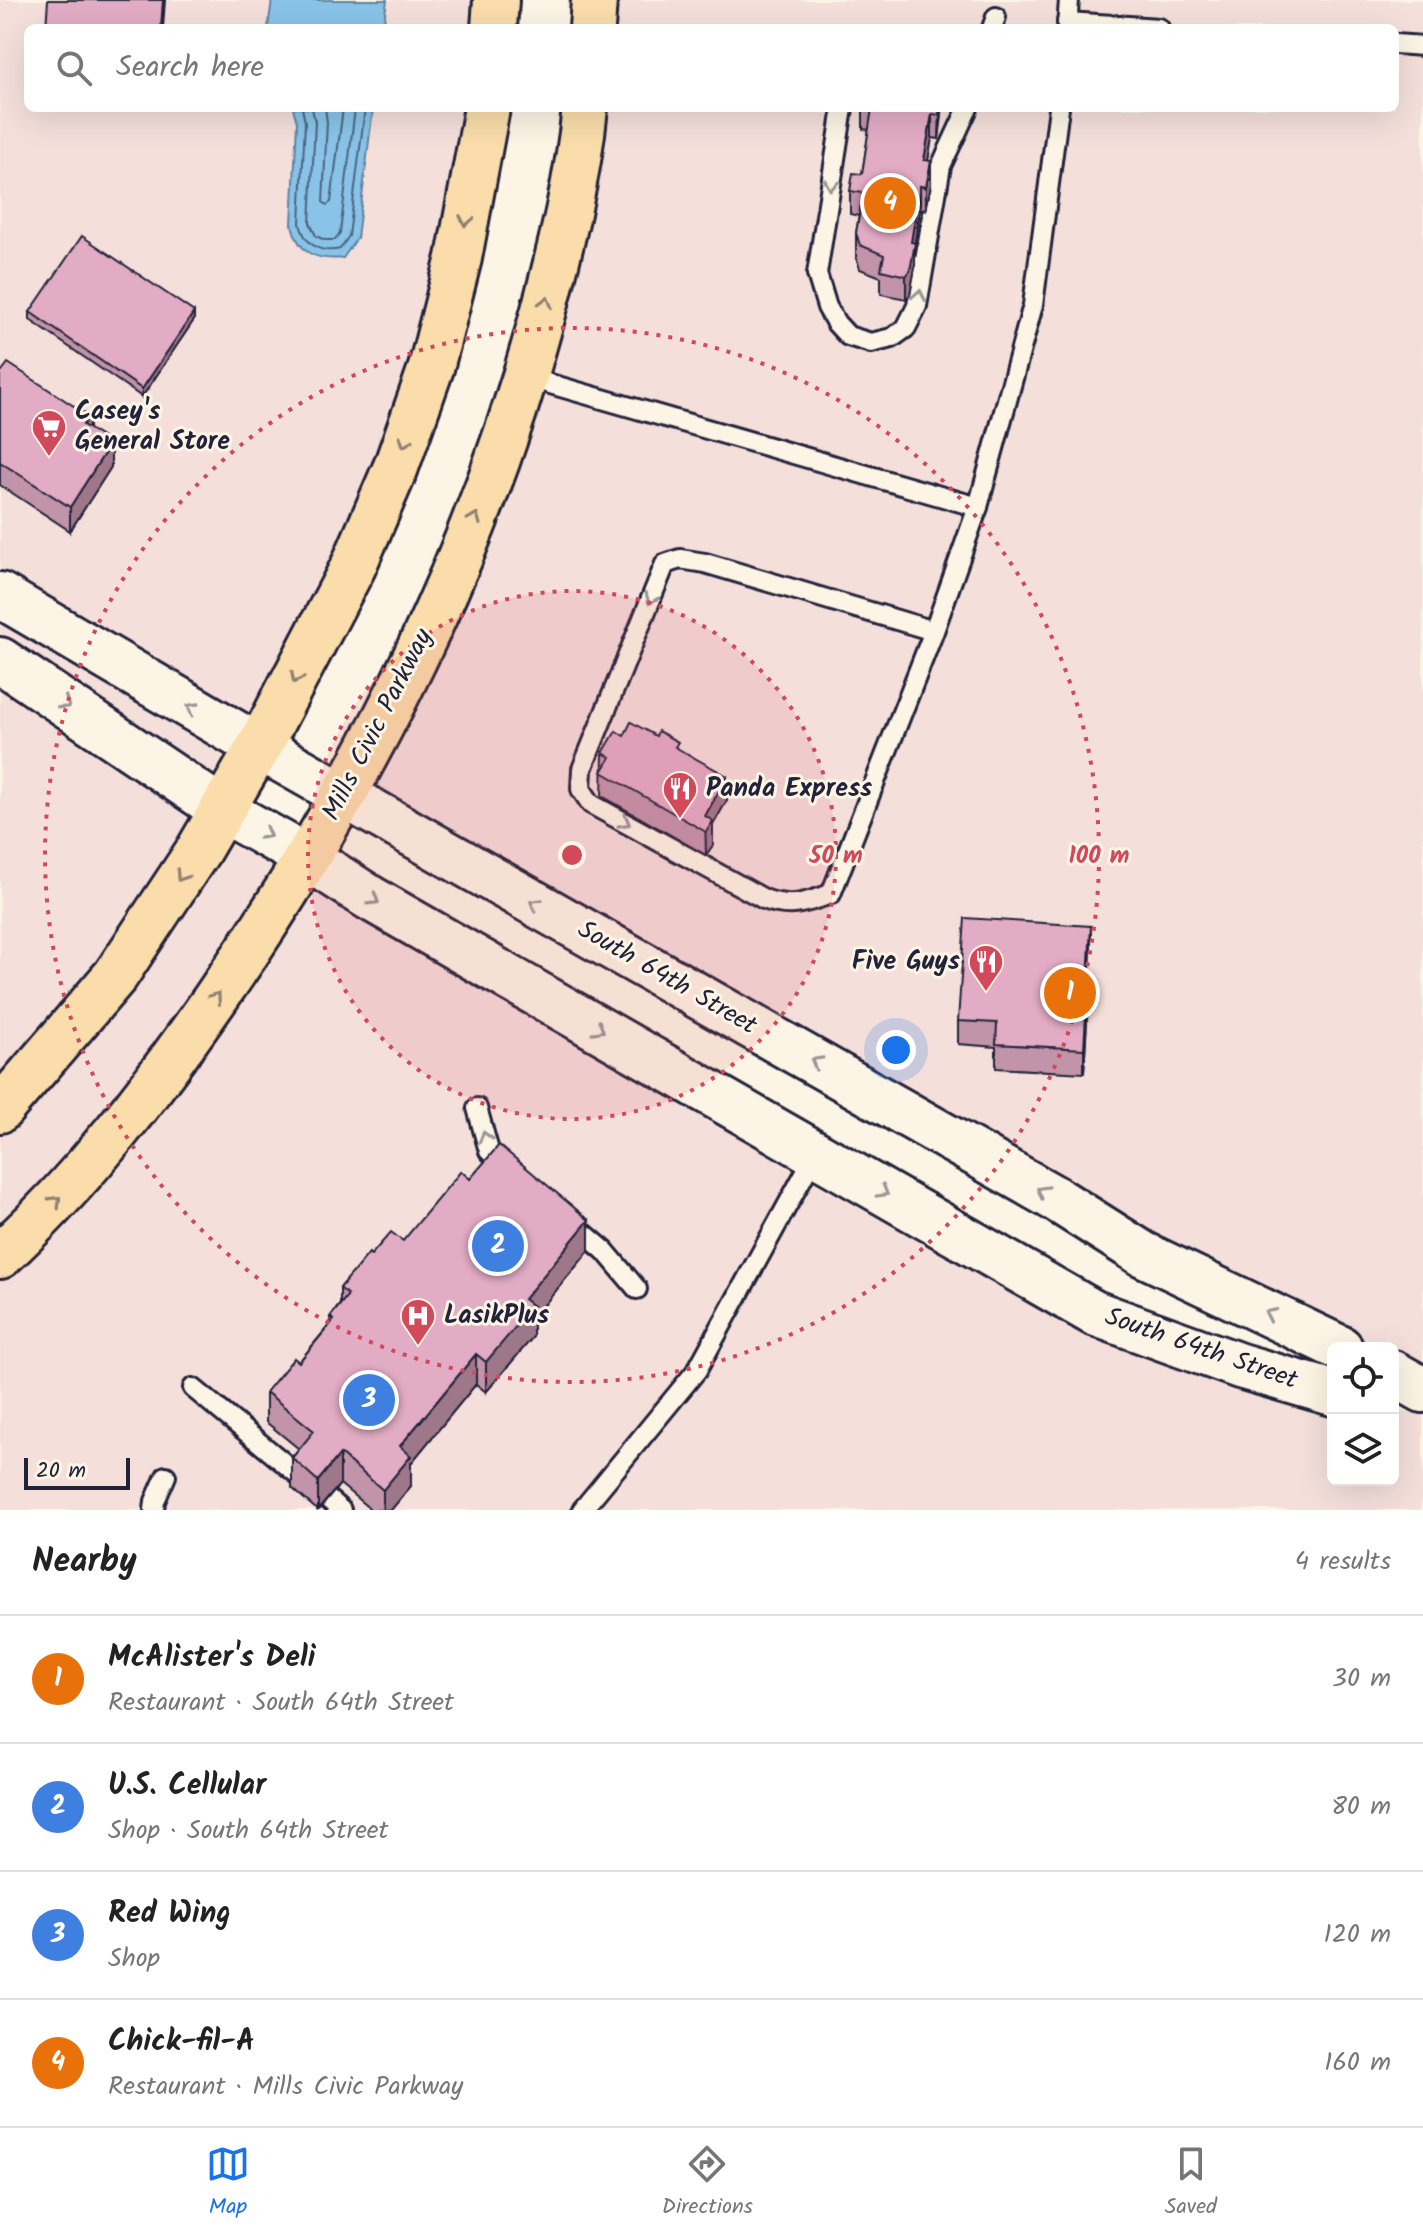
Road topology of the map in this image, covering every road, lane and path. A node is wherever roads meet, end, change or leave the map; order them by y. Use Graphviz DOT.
graph roads {
  1 [pos="496,0"];
  2 [pos="594,0"];
  3 [pos="1069,0"];
  4 [pos="494,24"];
  5 [pos="592,24"];
  6 [pos="1067,24"];
  7 [pos="1399,44"];
  8 [pos="1423,46"];
  9 [pos="486,112"];
  10 [pos="585,112"];
  11 [pos="842,112"];
  12 [pos="966,112"];
  13 [pos="1058,112"];
  14 [pos="526,377"];
  15 [pos="978,507"];
  16 [pos="0,595"];
  17 [pos="934,631"];
  18 [pos="0,660"];
  19 [pos="259,747"];
  20 [pos="343,795"];
  21 [pos="224,811"];
  22 [pos="308,858"];
  23 [pos="477,1108"];
  24 [pos="0,1110"];
  25 [pos="816,1153"];
  26 [pos="524,1181"];
  27 [pos="559,1211"];
  28 [pos="0,1256"];
  29 [pos="637,1289"];
  30 [pos="1327,1342"];
  31 [pos="1399,1376"];
  32 [pos="193,1388"];
  33 [pos="1423,1390"];
  34 [pos="1327,1391"];
  35 [pos="1399,1410"];
  36 [pos="1423,1415"];
  37 [pos="166,1476"];
  38 [pos="301,1477"];
  39 [pos="154,1510"];
  40 [pos="582,1510"];
  1 -- 4 [label="main road"];
  2 -- 5 [label="main road"];
  3 -- 6 [label="lane"];
  7 -- 8 [label="lane"];
  9 -- 19 [label="main road, one-way"];
  14 -- 10 [label="main road, Mills Civic Parkway, one-way"];
  11 -- 12 [label="lane, one-way"];
  13 -- 15 [label="lane"];
  14 -- 15 [label="lane"];
  20 -- 14 [label="main road, Mills Civic Parkway, one-way"];
  15 -- 17 [label="lane"];
  19 -- 16 [label="street, South 64th Street, one-way"];
  17 -- 17 [label="lane, one-way"];
  18 -- 21 [label="street, South 64th Street, one-way"];
  19 -- 20 [label="street, South 64th Street"];
  19 -- 21 [label="main road"];
  20 -- 22 [label="main road, Mills Civic Parkway"];
  30 -- 20 [label="street, South 64th Street, one-way"];
  21 -- 22 [label="street, South 64th Street, one-way"];
  21 -- 24 [label="main road, one-way"];
  22 -- 25 [label="street, South 64th Street, one-way"];
  28 -- 22 [label="main road, Mills Civic Parkway, one-way"];
  26 -- 23 [label="lane, one-way"];
  25 -- 34 [label="street, South 64th Street, one-way"];
  25 -- 40 [label="lane"];
  27 -- 29 [label="lane"];
  31 -- 33 [label="street"];
  32 -- 38 [label="lane"];
  35 -- 36 [label="street"];
  37 -- 39 [label="lane"];
}
